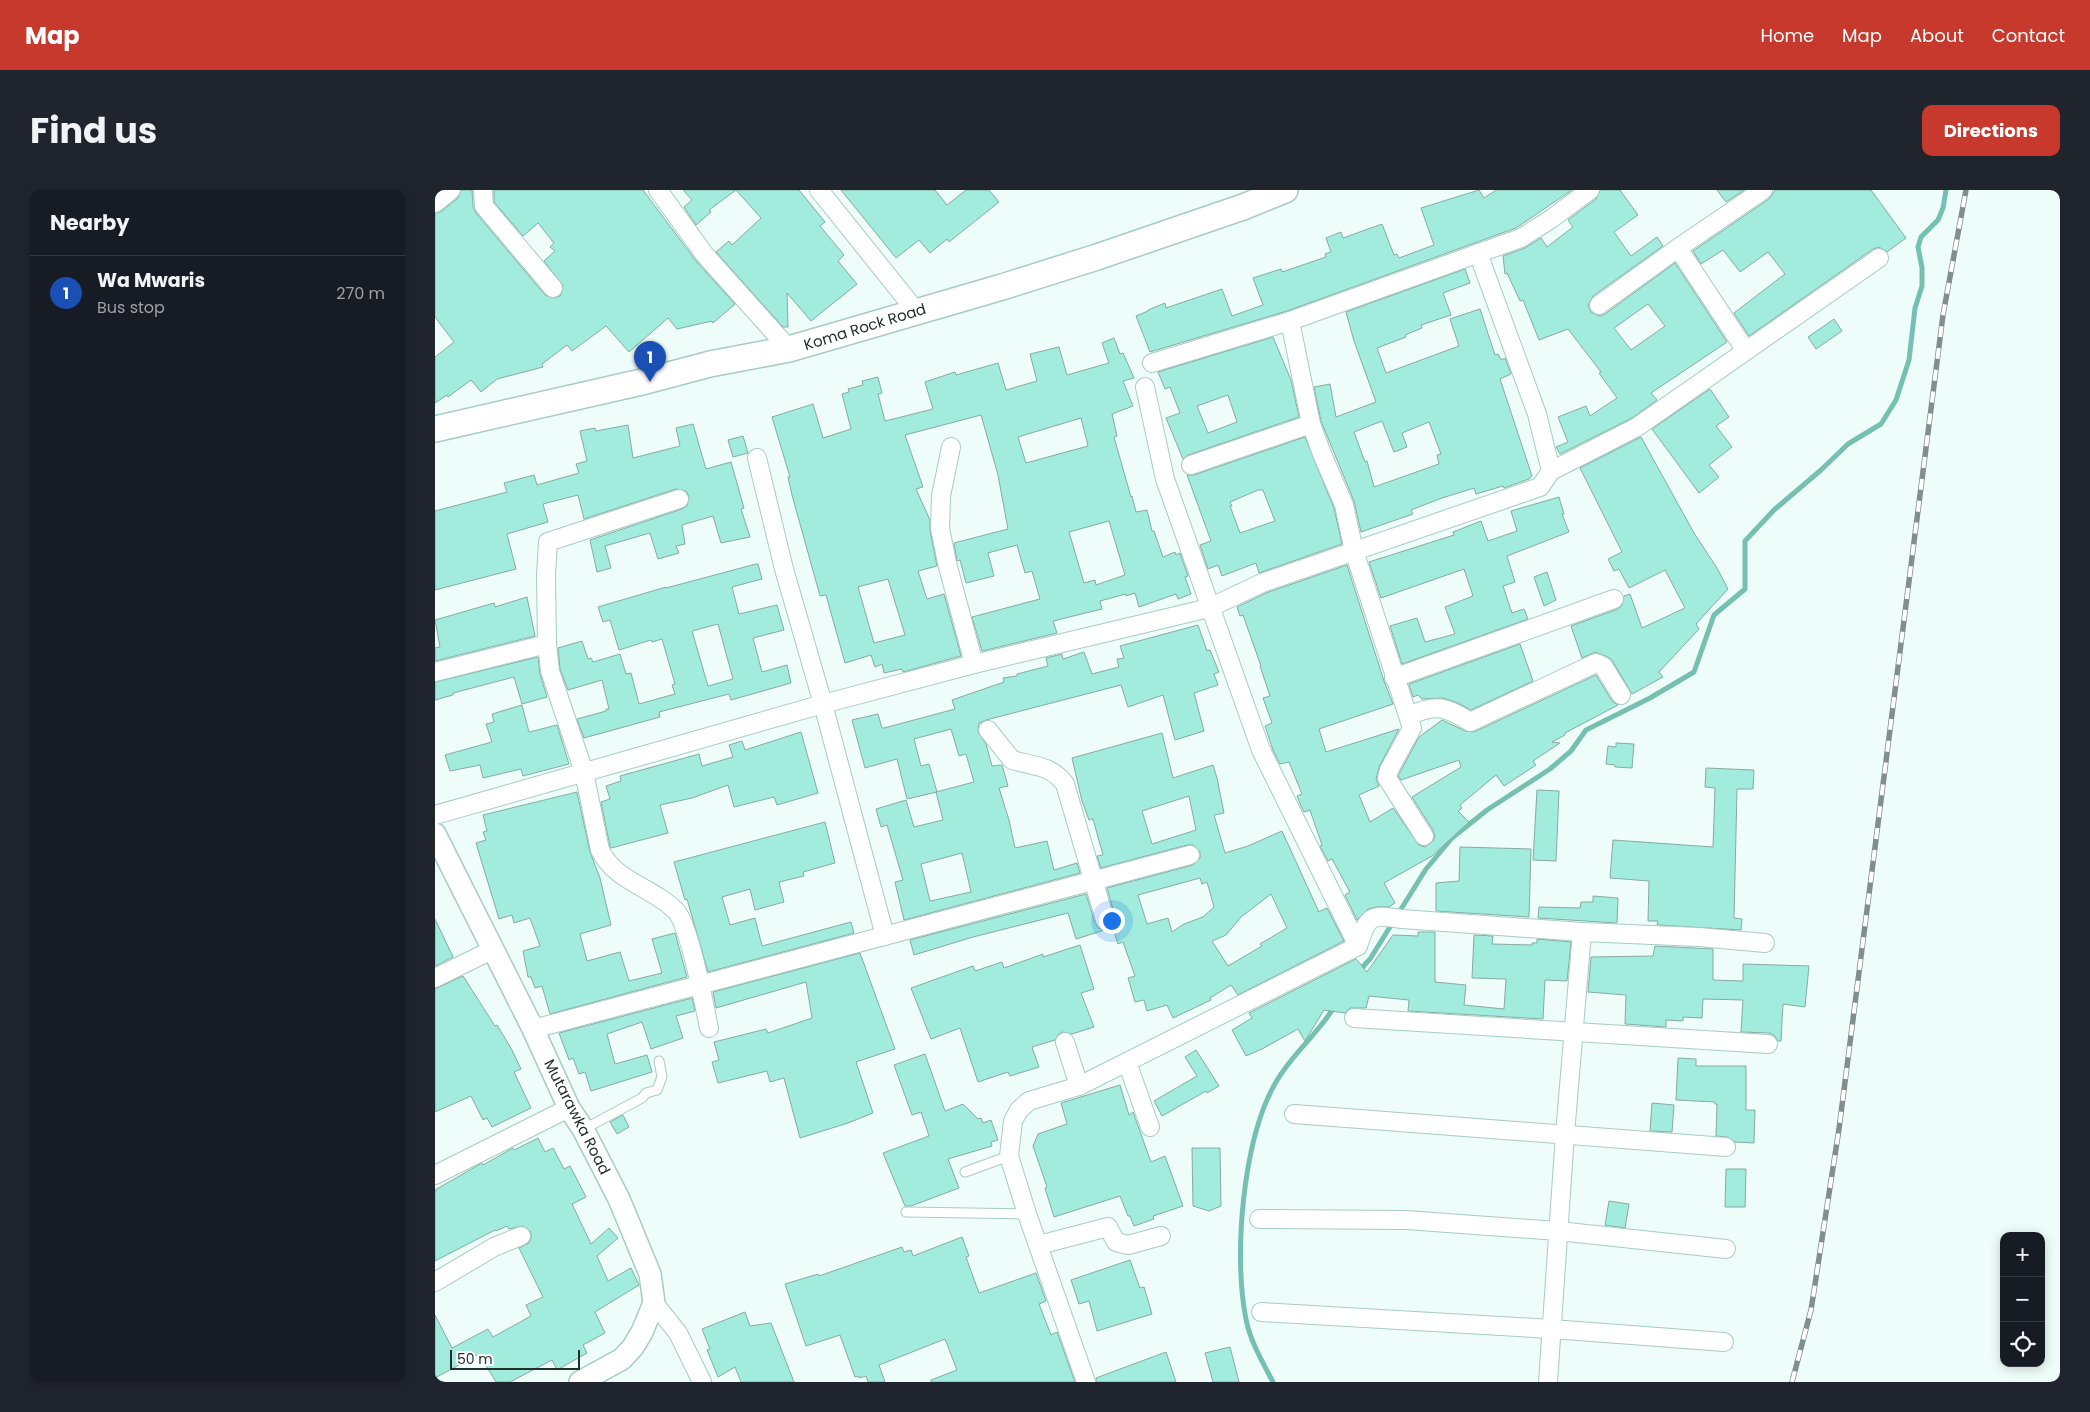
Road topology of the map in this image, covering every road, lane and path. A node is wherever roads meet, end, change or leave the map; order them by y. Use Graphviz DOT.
graph roads {
  1 [pos="451,190"];
  2 [pos="483,190"];
  3 [pos="658,190"];
  4 [pos="819,190"];
  5 [pos="1285,190"];
  6 [pos="1590,190"];
  7 [pos="1763,190"];
  8 [pos="435,204"];
  9 [pos="1678,248"];
  10 [pos="1478,253"];
  11 [pos="1879,258"];
  12 [pos="553,288"];
  13 [pos="1599,305"];
  14 [pos="916,312"];
  15 [pos="1290,321"];
  16 [pos="789,349"];
  17 [pos="1746,351"];
  18 [pos="1152,363"];
  19 [pos="1145,387"];
  20 [pos="1311,424"];
  21 [pos="435,429"];
  22 [pos="951,447"];
  23 [pos="757,458"];
  24 [pos="1191,465"];
  25 [pos="1551,471"];
  26 [pos="679,499"];
  27 [pos="1354,551"];
  28 [pos="1614,599"];
  29 [pos="1209,608"];
  30 [pos="547,644"];
  31 [pos="974,664"];
  32 [pos="435,672"];
  33 [pos="1394,678"];
  34 [pos="1621,695"];
  35 [pos="823,704"];
  36 [pos="1409,716"];
  37 [pos="988,730"];
  38 [pos="584,772"];
  39 [pos="435,815"];
  40 [pos="435,834"];
  41 [pos="1424,836"];
  42 [pos="1190,855"];
  43 [pos="1094,880"];
  44 [pos="1105,920"];
  45 [pos="1583,932"];
  46 [pos="885,936"];
  47 [pos="1765,943"];
  48 [pos="1358,946"];
  49 [pos="493,949"];
  50 [pos="435,978"];
  51 [pos="700,984"];
  52 [pos="1354,1018"];
  53 [pos="709,1028"];
  54 [pos="533,1029"];
  55 [pos="1572,1033"];
  56 [pos="1065,1042"];
  57 [pos="1768,1044"];
  58 [pos="659,1061"];
  59 [pos="1127,1062"];
  60 [pos="1079,1086"];
  61 [pos="569,1108"];
  62 [pos="1294,1114"];
  63 [pos="1150,1127"];
  64 [pos="583,1129"];
  65 [pos="1565,1134"];
  66 [pos="1726,1147"];
  67 [pos="1009,1156"];
  68 [pos="965,1172"];
  69 [pos="435,1175"];
  70 [pos="906,1212"];
  71 [pos="1027,1214"];
  72 [pos="1259,1219"];
  73 [pos="1558,1231"];
  74 [pos="521,1236"];
  75 [pos="1161,1236"];
  76 [pos="1039,1245"];
  77 [pos="1726,1249"];
  78 [pos="435,1282"];
  79 [pos="654,1304"];
  80 [pos="1261,1312"];
  81 [pos="1551,1329"];
  82 [pos="1724,1342"];
  83 [pos="580,1382"];
  84 [pos="702,1382"];
  85 [pos="1086,1382"];
  86 [pos="1548,1382"];
  1 -- 8 [label="street"];
  2 -- 12 [label="street"];
  3 -- 16 [label="street"];
  4 -- 14 [label="street"];
  5 -- 14 [label="main road, Koma Rock Road"];
  6 -- 10 [label="street"];
  7 -- 9 [label="street"];
  9 -- 13 [label="street"];
  9 -- 17 [label="street"];
  10 -- 15 [label="street"];
  10 -- 25 [label="street"];
  11 -- 17 [label="street"];
  14 -- 16 [label="main road, Koma Rock Road"];
  15 -- 18 [label="street"];
  15 -- 20 [label="street"];
  16 -- 21 [label="main road, Koma Rock Road"];
  17 -- 25 [label="street"];
  19 -- 29 [label="street"];
  20 -- 24 [label="street"];
  20 -- 27 [label="street"];
  22 -- 31 [label="street"];
  23 -- 35 [label="street"];
  25 -- 27 [label="street"];
  26 -- 30 [label="street"];
  27 -- 29 [label="street"];
  27 -- 33 [label="street"];
  28 -- 33 [label="street"];
  29 -- 31 [label="street"];
  29 -- 48 [label="street"];
  30 -- 32 [label="street"];
  30 -- 38 [label="street"];
  31 -- 35 [label="street"];
  33 -- 36 [label="street"];
  34 -- 36 [label="street"];
  35 -- 38 [label="street"];
  35 -- 46 [label="street"];
  36 -- 41 [label="street"];
  37 -- 43 [label="street"];
  38 -- 39 [label="street"];
  38 -- 51 [label="street"];
  40 -- 49 [label="street, Mutarawka Road"];
  42 -- 43 [label="street"];
  43 -- 44 [label="street"];
  43 -- 46 [label="street"];
  45 -- 47 [label="street"];
  45 -- 48 [label="street"];
  45 -- 55 [label="street"];
  46 -- 51 [label="street"];
  48 -- 59 [label="street"];
  49 -- 50 [label="street"];
  49 -- 54 [label="street, Mutarawka Road"];
  51 -- 53 [label="street"];
  51 -- 54 [label="street"];
  52 -- 55 [label="street"];
  54 -- 61 [label="street, Mutarawka Road"];
  55 -- 57 [label="street"];
  55 -- 65 [label="street"];
  56 -- 60 [label="street"];
  58 -- 64 [label="lane"];
  59 -- 60 [label="street"];
  59 -- 63 [label="street"];
  60 -- 67 [label="street"];
  61 -- 64 [label="street, Mutarawka Road"];
  61 -- 69 [label="street"];
  62 -- 65 [label="street"];
  64 -- 79 [label="street, Mutarawka Road"];
  65 -- 66 [label="street"];
  65 -- 73 [label="street"];
  67 -- 68 [label="lane"];
  67 -- 71 [label="street"];
  70 -- 71 [label="lane"];
  71 -- 76 [label="street"];
  72 -- 73 [label="street"];
  73 -- 77 [label="street"];
  73 -- 81 [label="street"];
  74 -- 78 [label="street"];
  75 -- 76 [label="street"];
  76 -- 85 [label="street"];
  79 -- 83 [label="street"];
  79 -- 84 [label="street"];
  80 -- 81 [label="street"];
  81 -- 82 [label="street"];
  81 -- 86 [label="street"];
}
